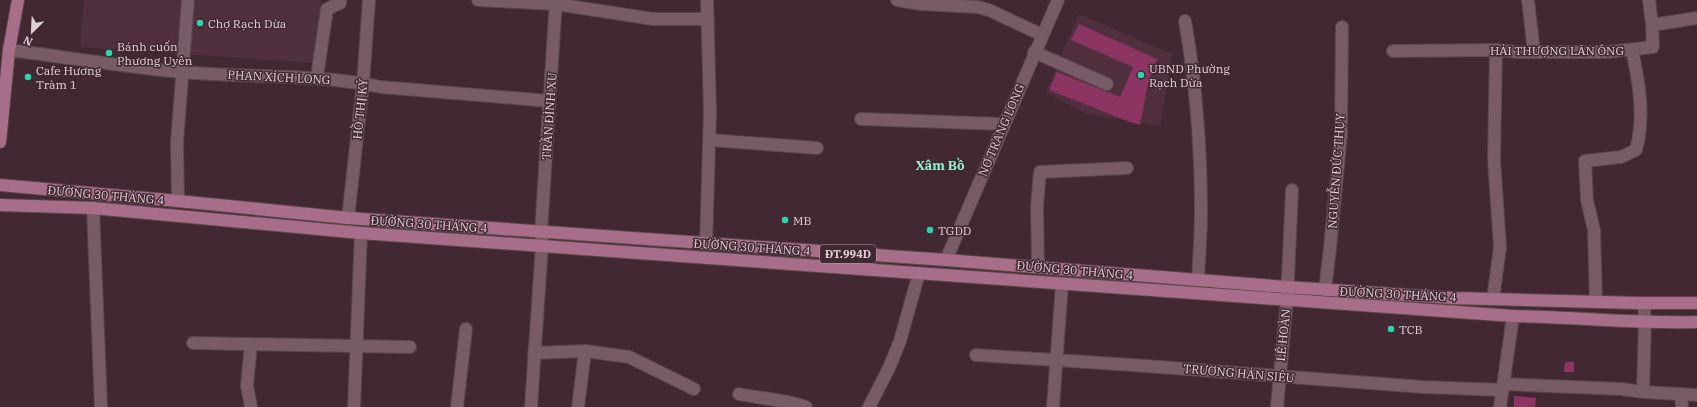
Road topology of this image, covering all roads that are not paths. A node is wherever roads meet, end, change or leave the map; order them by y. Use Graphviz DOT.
graph roads {
  1 [pos="18,0"];
  2 [pos="188,0"];
  3 [pos="340,0"];
  4 [pos="369,0"];
  5 [pos="478,0"];
  6 [pos="707,0"];
  7 [pos="897,0"];
  8 [pos="1058,0"];
  9 [pos="1528,0"];
  10 [pos="1649,0"];
  11 [pos="512,1"];
  12 [pos="556,2"];
  13 [pos="1697,18"];
  14 [pos="708,19"];
  15 [pos="1185,22"];
  16 [pos="1652,25"];
  17 [pos="1342,27"];
  18 [pos="1042,35"];
  19 [pos="9,50"];
  20 [pos="1496,50"];
  21 [pos="1632,50"];
  22 [pos="1393,51"];
  23 [pos="1034,52"];
  24 [pos="1534,52"];
  25 [pos="181,72"];
  26 [pos="317,78"];
  27 [pos="363,83"];
  28 [pos="1107,84"];
  29 [pos="549,101"];
  30 [pos="861,119"];
  31 [pos="1003,124"];
  32 [pos="710,140"];
  33 [pos="0,142"];
  34 [pos="817,148"];
  35 [pos="1127,168"];
  36 [pos="0,186"];
  37 [pos="1292,190"];
  38 [pos="178,201"];
  39 [pos="0,205"];
  40 [pos="93,208"];
  41 [pos="348,218"];
  42 [pos="541,232"];
  43 [pos="361,233"];
  44 [pos="706,244"];
  45 [pos="542,245"];
  46 [pos="919,259"];
  47 [pos="946,260"];
  48 [pos="1038,267"];
  49 [pos="919,274"];
  50 [pos="946,275"];
  51 [pos="1198,280"];
  52 [pos="1062,284"];
  53 [pos="1325,290"];
  54 [pos="1286,293"];
  55 [pos="1493,299"];
  56 [pos="1596,302"];
  57 [pos="1644,303"];
  58 [pos="1697,303"];
  59 [pos="1513,316"];
  60 [pos="1645,322"];
  61 [pos="1697,322"];
  62 [pos="466,329"];
  63 [pos="193,343"];
  64 [pos="251,344"];
  65 [pos="356,346"];
  66 [pos="410,347"];
  67 [pos="585,351"];
  68 [pos="534,353"];
  69 [pos="976,355"];
  70 [pos="1058,360"];
  71 [pos="1279,376"];
  72 [pos="1503,387"];
  73 [pos="694,389"];
  74 [pos="1643,392"];
  75 [pos="739,394"];
  76 [pos="1682,394"];
  77 [pos="1697,395"];
  78 [pos="101,407"];
  79 [pos="251,407"];
  80 [pos="354,407"];
  81 [pos="457,407"];
  82 [pos="531,407"];
  83 [pos="578,407"];
  84 [pos="806,407"];
  85 [pos="869,407"];
  86 [pos="1053,407"];
  87 [pos="1277,407"];
  88 [pos="1500,407"];
  89 [pos="1682,407"];
  1 -- 19 [label="main road"];
  2 -- 25 [label="street"];
  3 -- 26 [label="street"];
  4 -- 27 [label="street, HỒ THỊ KỶ"];
  5 -- 11 [label="street"];
  6 -- 14 [label="street"];
  7 -- 18 [label="street"];
  8 -- 18 [label="street, NƠ TRANG LONG"];
  9 -- 24 [label="street"];
  10 -- 16 [label="street"];
  11 -- 12 [label="street"];
  12 -- 14 [label="street"];
  12 -- 29 [label="street, TRẦN ĐÌNH XU"];
  13 -- 16 [label="street"];
  14 -- 32 [label="street"];
  15 -- 51 [label="street"];
  16 -- 21 [label="street, HẢI THƯỢNG LÃN ÔNG"];
  17 -- 53 [label="street, NGUYỄN ĐỨC THỤY"];
  18 -- 23 [label="street, NƠ TRANG LONG"];
  19 -- 25 [label="street, PHAN XÍCH LONG"];
  19 -- 33 [label="main road"];
  20 -- 22 [label="street, HẢI THƯỢNG LÃN ÔNG"];
  20 -- 24 [label="street, HẢI THƯỢNG LÃN ÔNG"];
  20 -- 55 [label="street"];
  21 -- 24 [label="street, HẢI THƯỢNG LÃN ÔNG"];
  21 -- 56 [label="street"];
  23 -- 28 [label="street"];
  23 -- 31 [label="street, NƠ TRANG LONG"];
  25 -- 26 [label="street, PHAN XÍCH LONG"];
  25 -- 38 [label="street"];
  26 -- 27 [label="street, PHAN XÍCH LONG"];
  27 -- 29 [label="street, PHAN XÍCH LONG"];
  27 -- 41 [label="street, HỒ THỊ KỶ"];
  29 -- 42 [label="street, TRẦN ĐÌNH XU"];
  30 -- 31 [label="street"];
  31 -- 47 [label="street, NƠ TRANG LONG"];
  32 -- 34 [label="street"];
  32 -- 44 [label="street"];
  35 -- 48 [label="street"];
  36 -- 38 [label="main road, ĐƯỜNG 30 THÁNG 4 / ĐT.994D"];
  37 -- 54 [label="street, LÊ HOÀN"];
  38 -- 41 [label="main road, ĐƯỜNG 30 THÁNG 4 / ĐT.994D"];
  39 -- 40 [label="main road, ĐƯỜNG 30 THÁNG 4 / ĐT.994D"];
  40 -- 43 [label="main road, ĐƯỜNG 30 THÁNG 4 / ĐT.994D"];
  40 -- 78 [label="street"];
  41 -- 42 [label="main road, ĐƯỜNG 30 THÁNG 4 / ĐT.994D"];
  42 -- 44 [label="main road, ĐƯỜNG 30 THÁNG 4 / ĐT.994D"];
  42 -- 45 [label="street, TRẦN ĐÌNH XU"];
  43 -- 45 [label="main road, ĐƯỜNG 30 THÁNG 4 / ĐT.994D"];
  43 -- 65 [label="street"];
  44 -- 46 [label="main road, ĐƯỜNG 30 THÁNG 4 / ĐT.994D"];
  45 -- 49 [label="main road, ĐƯỜNG 30 THÁNG 4 / ĐT.994D"];
  45 -- 68 [label="street, TRẦN ĐÌNH XU"];
  46 -- 47 [label="main road, ĐƯỜNG 30 THÁNG 4 / ĐT.994D"];
  46 -- 49 [label="main road"];
  47 -- 48 [label="main road, ĐƯỜNG 30 THÁNG 4 / ĐT.994D"];
  47 -- 50 [label="main road"];
  48 -- 51 [label="main road, ĐƯỜNG 30 THÁNG 4 / ĐT.994D"];
  49 -- 50 [label="main road, ĐƯỜNG 30 THÁNG 4 / ĐT.994D"];
  49 -- 85 [label="street"];
  50 -- 52 [label="main road, ĐƯỜNG 30 THÁNG 4 / ĐT.994D"];
  51 -- 54 [label="main road, ĐƯỜNG 30 THÁNG 4 / ĐT.994D"];
  52 -- 54 [label="main road, ĐƯỜNG 30 THÁNG 4 / ĐT.994D"];
  52 -- 70 [label="street"];
  53 -- 54 [label="main road, ĐƯỜNG 30 THÁNG 4 / ĐT.994D"];
  53 -- 55 [label="main road, ĐƯỜNG 30 THÁNG 4 / ĐT.994D"];
  54 -- 59 [label="main road, ĐƯỜNG 30 THÁNG 4 / ĐT.994D"];
  54 -- 71 [label="street, LÊ HOÀN"];
  55 -- 56 [label="main road, ĐƯỜNG 30 THÁNG 4 / ĐT.994D"];
  56 -- 57 [label="main road, ĐƯỜNG 30 THÁNG 4 / ĐT.994D"];
  57 -- 58 [label="main road, ĐƯỜNG 30 THÁNG 4 / ĐT.994D"];
  57 -- 60 [label="street"];
  59 -- 60 [label="main road, ĐƯỜNG 30 THÁNG 4 / ĐT.994D"];
  59 -- 72 [label="street"];
  60 -- 61 [label="main road, ĐƯỜNG 30 THÁNG 4 / ĐT.994D"];
  60 -- 74 [label="street"];
  62 -- 81 [label="street"];
  63 -- 64 [label="street"];
  64 -- 65 [label="street"];
  64 -- 79 [label="street"];
  65 -- 66 [label="street"];
  65 -- 80 [label="street"];
  67 -- 68 [label="street"];
  67 -- 73 [label="street"];
  67 -- 83 [label="street"];
  68 -- 82 [label="street, TRẦN ĐÌNH XU"];
  69 -- 70 [label="street, TRƯƠNG HÁN SIÊU"];
  70 -- 71 [label="street, TRƯƠNG HÁN SIÊU"];
  70 -- 86 [label="street"];
  71 -- 72 [label="street, TRƯƠNG HÁN SIÊU"];
  71 -- 87 [label="street, LÊ HOÀN"];
  72 -- 74 [label="street, TRƯƠNG HÁN SIÊU"];
  72 -- 88 [label="street"];
  74 -- 76 [label="street"];
  75 -- 84 [label="street"];
  76 -- 77 [label="street"];
  76 -- 89 [label="street"];
}
